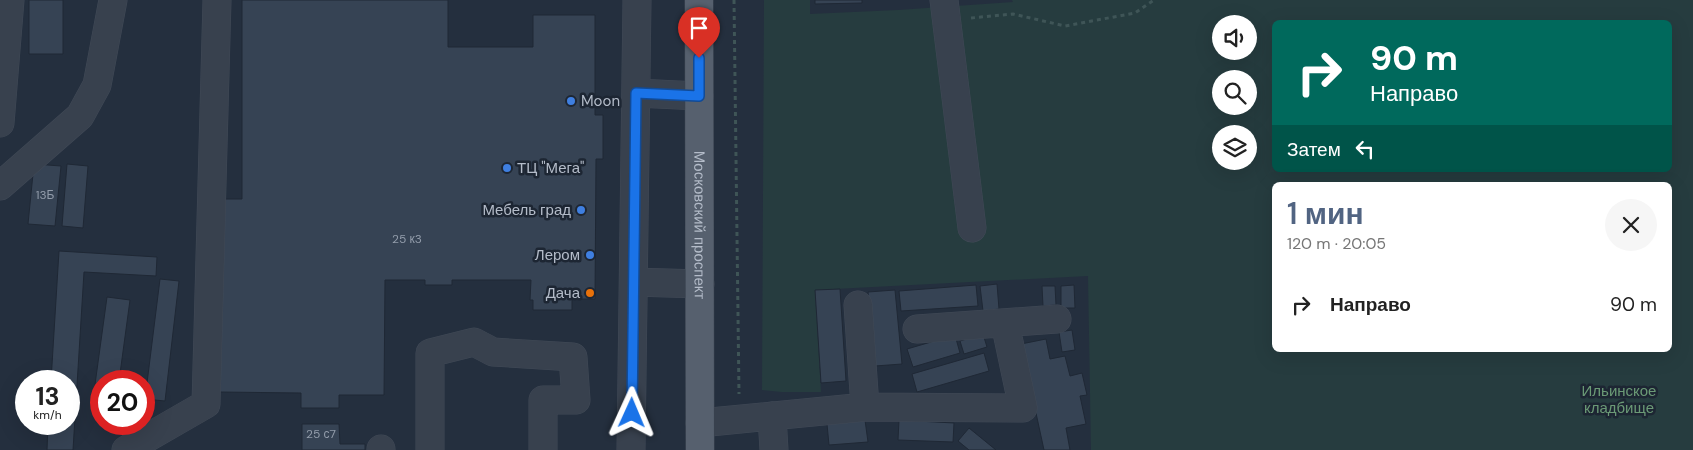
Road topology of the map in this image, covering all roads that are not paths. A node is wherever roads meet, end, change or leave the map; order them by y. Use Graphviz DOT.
graph roads {
  1 [pos="10,0"];
  2 [pos="113,0"];
  3 [pos="217,0"];
  4 [pos="637,0"];
  5 [pos="699,0"];
  6 [pos="945,10"];
  7 [pos="636,93"];
  8 [pos="699,96"];
  9 [pos="0,124"];
  10 [pos="0,186"];
  11 [pos="972,228"];
  12 [pos="634,282"];
  13 [pos="700,284"];
  14 [pos="858,305"];
  15 [pos="1057,319"];
  16 [pos="1005,323"];
  17 [pos="918,329"];
  18 [pos="865,407"];
  19 [pos="772,416"];
  20 [pos="700,422"];
  21 [pos="126,450"];
  22 [pos="430,450"];
  23 [pos="542,450"];
  24 [pos="632,450"];
  25 [pos="700,450"];
  26 [pos="774,450"];
  1 -- 9 [label="lane"];
  2 -- 10 [label="lane"];
  3 -- 21 [label="lane"];
  4 -- 7 [label="lane"];
  5 -- 8 [label="main road, Московский проспект"];
  6 -- 11 [label="lane"];
  7 -- 8 [label="lane"];
  7 -- 12 [label="lane"];
  8 -- 13 [label="main road, Московский проспект"];
  12 -- 13 [label="lane"];
  12 -- 24 [label="lane"];
  13 -- 20 [label="main road, Московский проспект"];
  14 -- 18 [label="lane"];
  15 -- 16 [label="lane"];
  16 -- 17 [label="lane"];
  16 -- 18 [label="lane"];
  18 -- 19 [label="lane"];
  19 -- 20 [label="lane"];
  19 -- 26 [label="lane"];
  20 -- 25 [label="main road, Московский проспект"];
  22 -- 23 [label="lane"];
}
